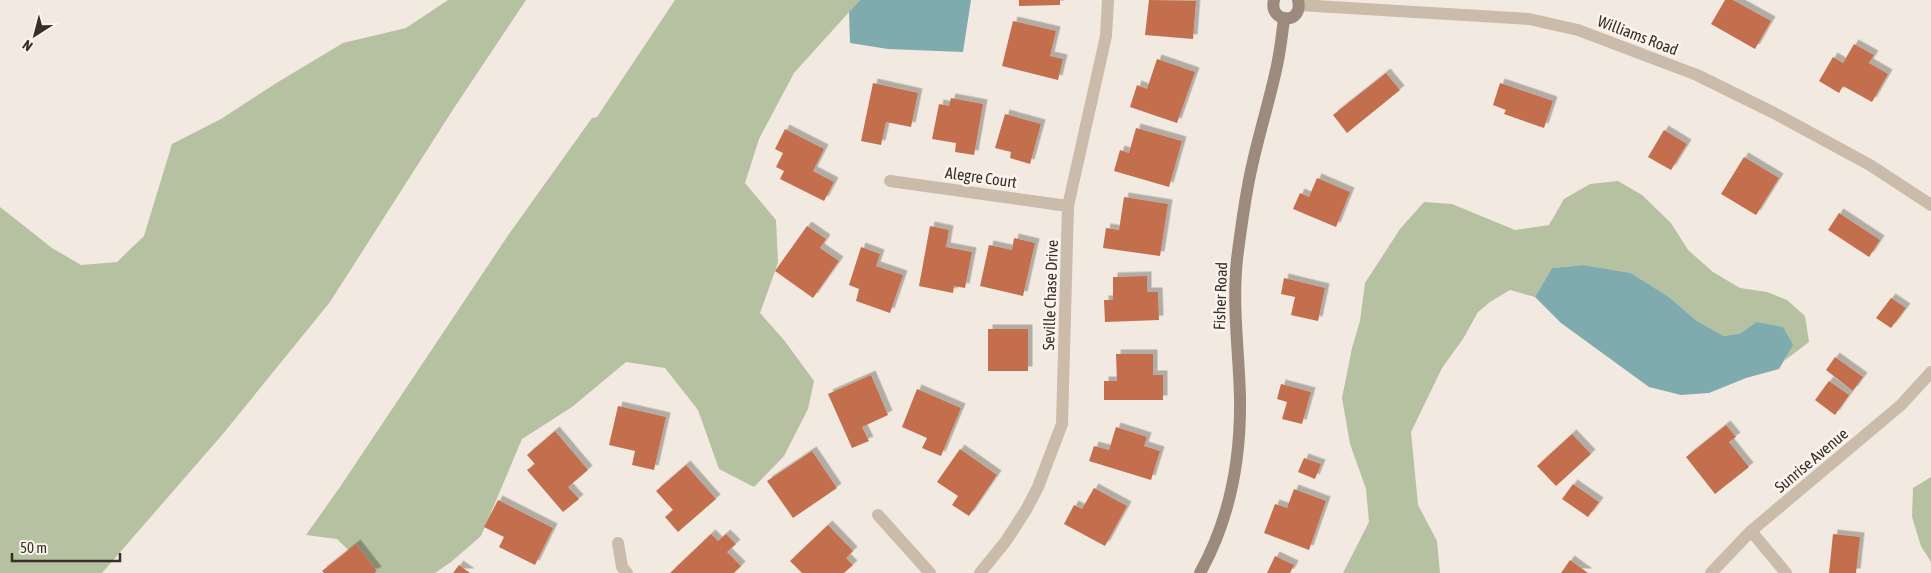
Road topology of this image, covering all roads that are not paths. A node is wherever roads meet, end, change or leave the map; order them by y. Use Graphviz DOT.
graph roads {
  1 [pos="1108,0"];
  2 [pos="1274,0"];
  3 [pos="1299,2"];
  4 [pos="1284,18"];
  5 [pos="890,181"];
  6 [pos="1931,205"];
  7 [pos="1068,206"];
  8 [pos="1931,372"];
  9 [pos="878,515"];
  10 [pos="1751,530"];
  11 [pos="618,543"];
  12 [pos="627,573"];
  13 [pos="930,573"];
  14 [pos="980,573"];
  15 [pos="1200,573"];
  16 [pos="1711,573"];
  17 [pos="1786,573"];
  1 -- 7 [label="street, Seville Chase Drive"];
  2 -- 4 [label="street"];
  3 -- 4 [label="street"];
  3 -- 6 [label="street, Williams Road"];
  4 -- 15 [label="street, Fisher Road"];
  5 -- 7 [label="street, Alegre Court"];
  7 -- 14 [label="street, Seville Chase Drive"];
  8 -- 10 [label="street, Sunrise Avenue"];
  9 -- 13 [label="street"];
  10 -- 16 [label="street, Sunrise Avenue"];
  10 -- 17 [label="street"];
  11 -- 12 [label="street"];
}
